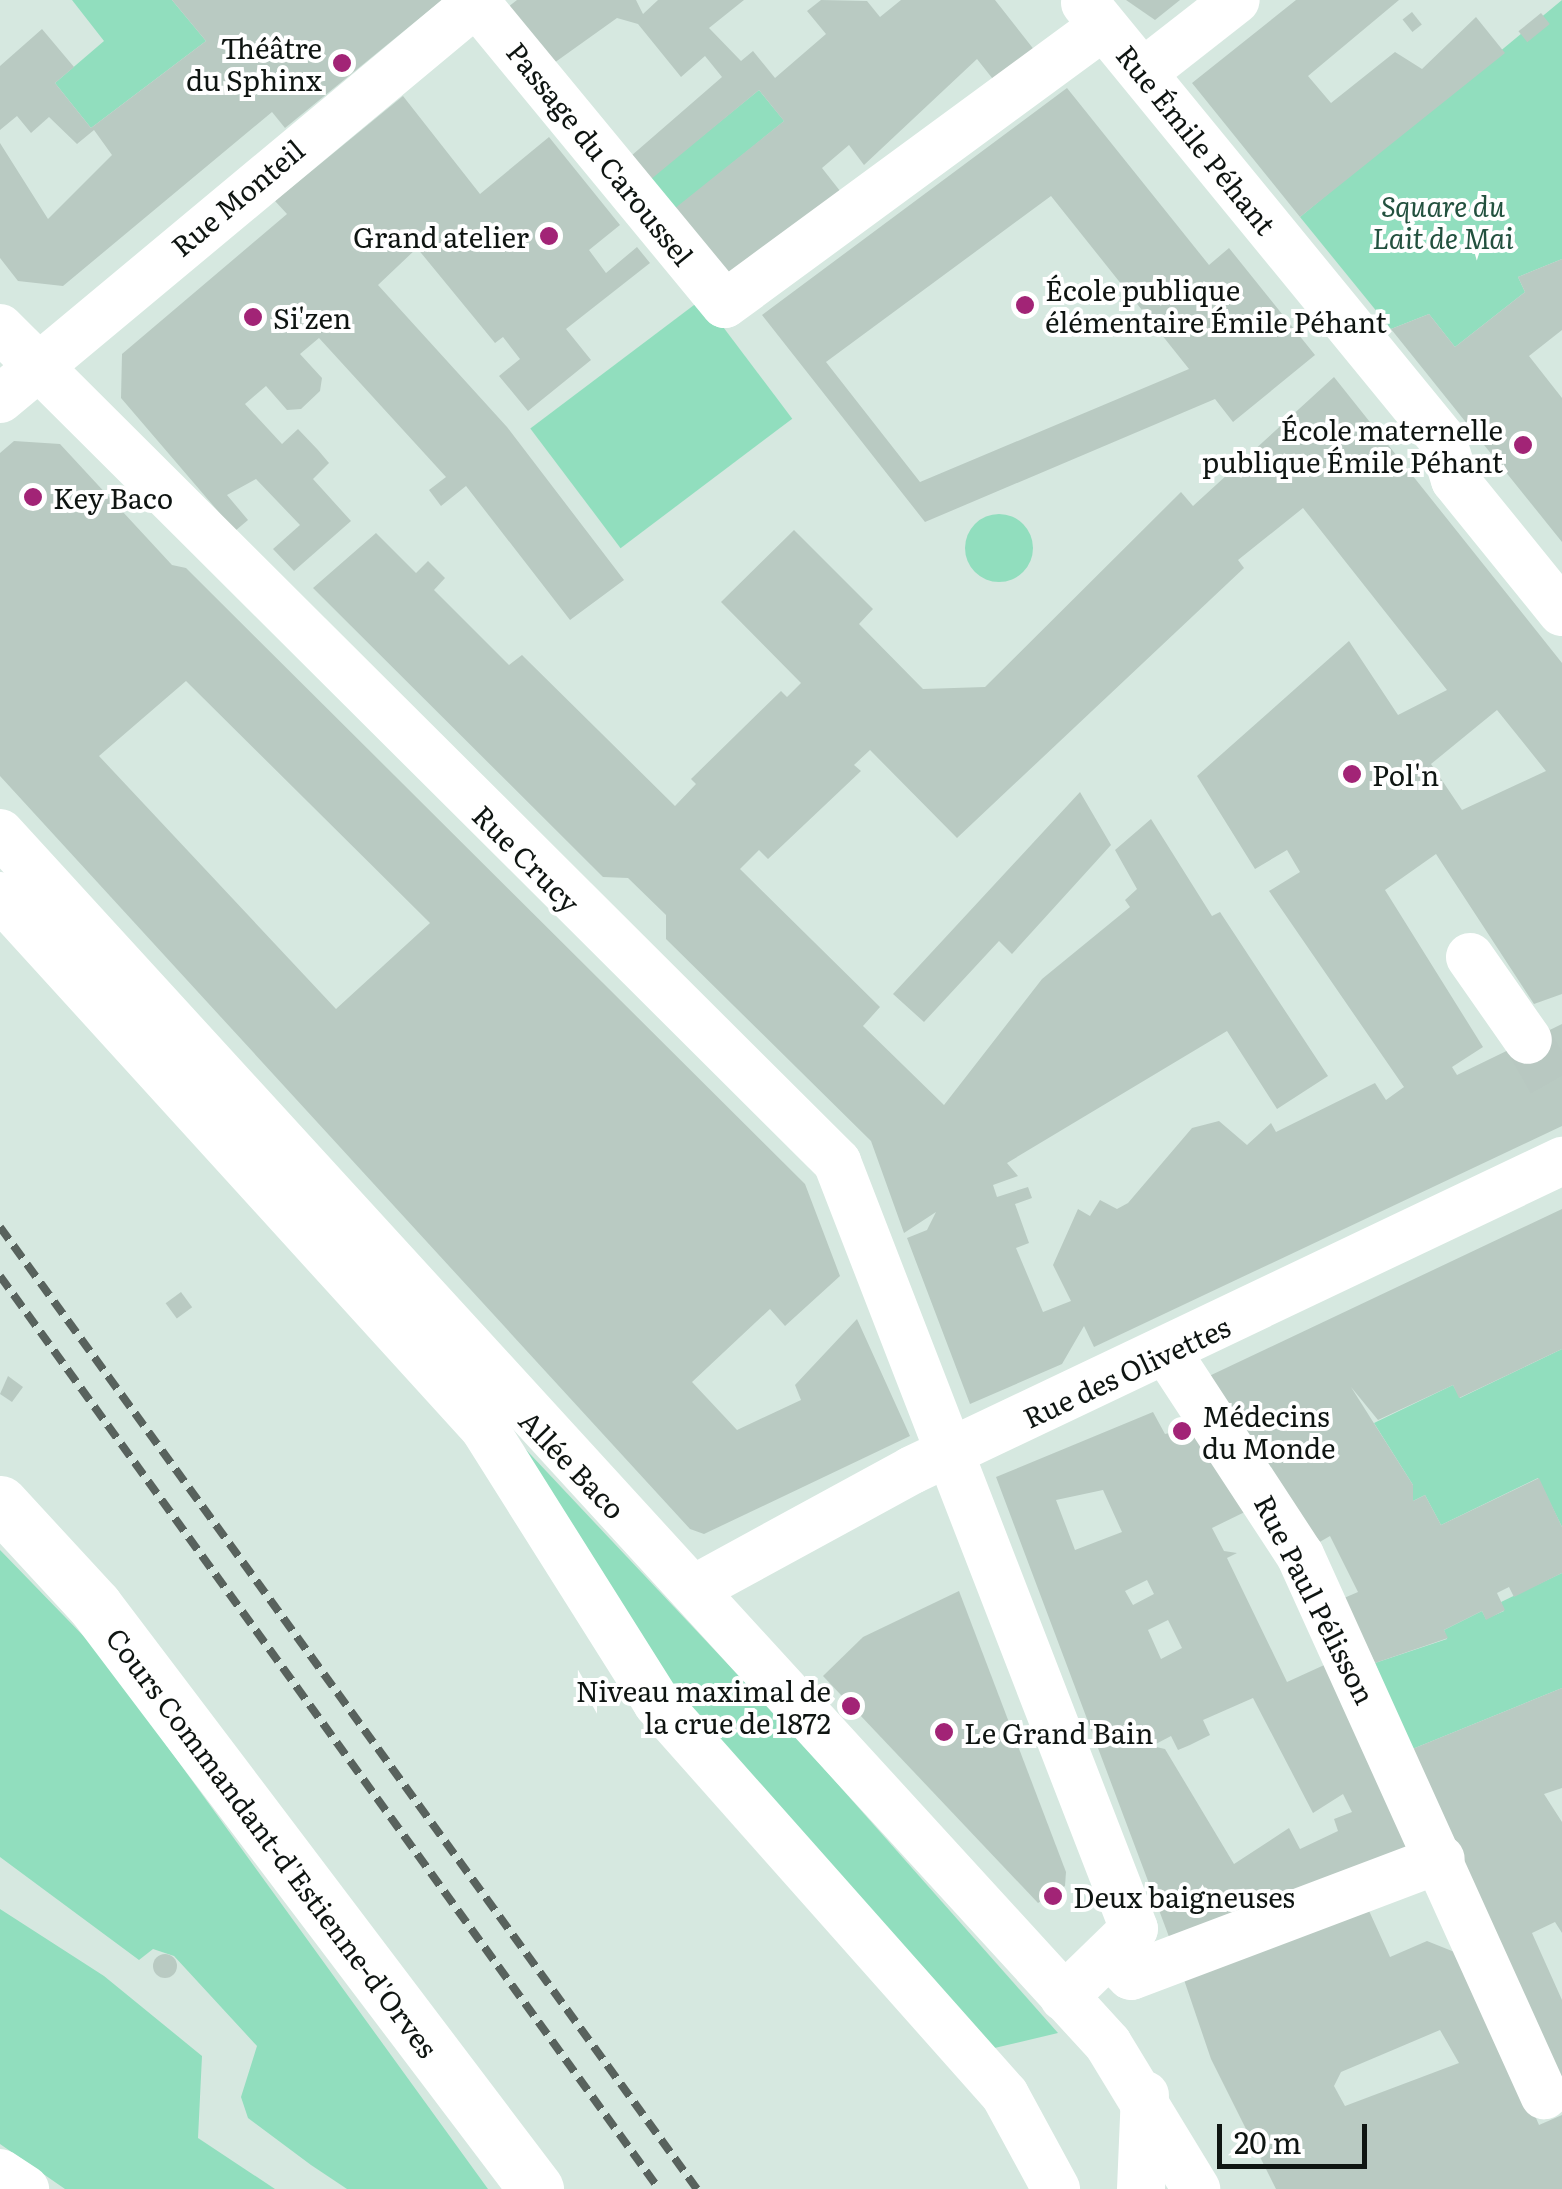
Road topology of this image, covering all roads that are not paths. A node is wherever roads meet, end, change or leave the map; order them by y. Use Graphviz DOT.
graph roads {
  1 [pos="1236,0"];
  2 [pos="476,1"];
  3 [pos="1093,13"];
  4 [pos="1145,71"];
  5 [pos="0,328"];
  6 [pos="16,385"];
  7 [pos="1562,612"];
  8 [pos="0,833"];
  9 [pos="0,896"];
  10 [pos="1470,957"];
  11 [pos="1528,1040"];
  12 [pos="1562,1161"];
  13 [pos="1167,1352"];
  14 [pos="946,1456"];
  15 [pos="0,1503"];
  16 [pos="694,1589"];
  17 [pos="1441,1860"];
  18 [pos="1109,1954"];
  19 [pos="1064,1997"];
  20 [pos="1146,2095"];
  21 [pos="1544,2095"];
  22 [pos="0,2173"];
  23 [pos="25,2189"];
  24 [pos="536,2189"];
  25 [pos="1056,2189"];
  26 [pos="1141,2189"];
  27 [pos="1196,2189"];
  1 -- 4 [label="street"];
  2 -- 3 [label="street, Passage du Caroussel"];
  2 -- 6 [label="street, Rue Monteil"];
  3 -- 4 [label="street, Rue Émile Péhant"];
  4 -- 7 [label="street, Rue Émile Péhant"];
  5 -- 6 [label="street, Rue Crucy"];
  6 -- 14 [label="street, Rue Crucy"];
  8 -- 16 [label="street, Allée Baco"];
  9 -- 25 [label="street"];
  10 -- 11 [label="street"];
  12 -- 13 [label="street, Rue des Olivettes"];
  13 -- 14 [label="street, Rue des Olivettes"];
  13 -- 17 [label="street, Rue Paul Pélisson"];
  14 -- 16 [label="street, Rue des Olivettes"];
  14 -- 18 [label="street, Rue Crucy"];
  15 -- 24 [label="main road, Cours Commandant-d'Estienne-d'Orves"];
  16 -- 19 [label="street, Allée Baco"];
  17 -- 18 [label="street"];
  17 -- 21 [label="street, Rue Paul Pélisson"];
  18 -- 19 [label="street"];
  19 -- 20 [label="street, Allée Baco"];
  20 -- 26 [label="street"];
  20 -- 27 [label="street, Allée Baco"];
  22 -- 23 [label="street"];
}
